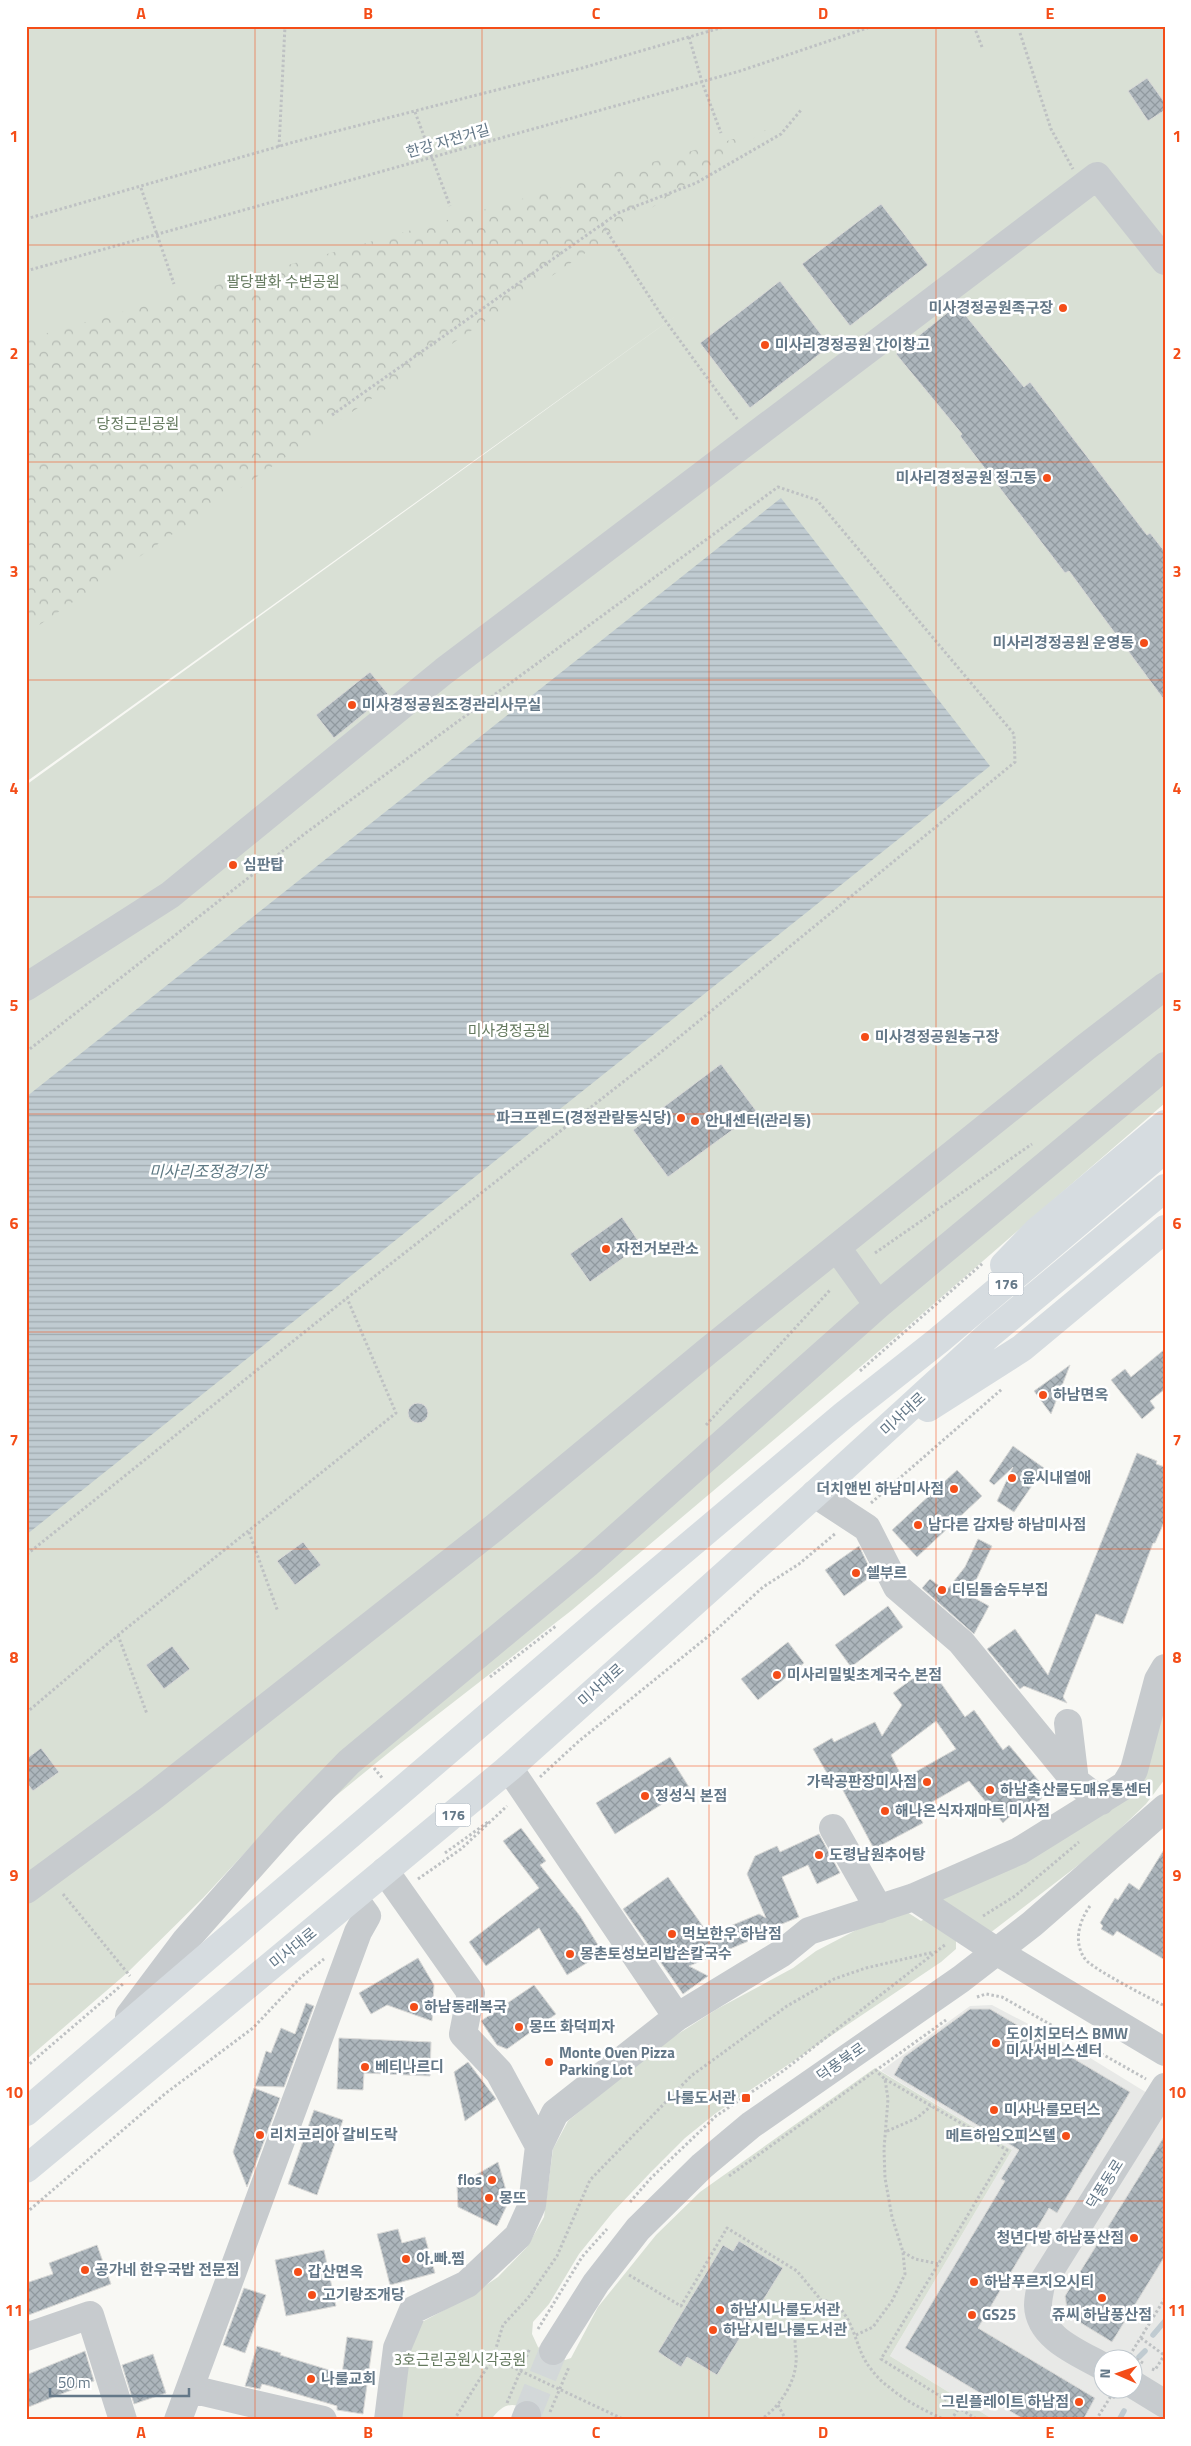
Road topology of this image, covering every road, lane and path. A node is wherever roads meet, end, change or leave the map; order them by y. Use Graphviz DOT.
graph roads {
  1 [pos="285,26"];
  2 [pos="727,26"];
  3 [pos="873,26"];
  4 [pos="974,26"];
  5 [pos="1020,33"];
  6 [pos="689,37"];
  7 [pos="982,46"];
  8 [pos="702,82"];
  9 [pos="801,110"];
  10 [pos="415,112"];
  11 [pos="721,133"];
  12 [pos="279,147"];
  13 [pos="433,157"];
  14 [pos="1083,186"];
  15 [pos="141,188"];
  16 [pos="450,206"];
  17 [pos="26,219"];
  18 [pos="602,224"];
  19 [pos="158,234"];
  20 [pos="1165,262"];
  21 [pos="26,271"];
  22 [pos="174,284"];
  23 [pos="332,415"];
  24 [pos="752,438"];
  25 [pos="1165,986"];
  26 [pos="26,987"];
  27 [pos="26,1052"];
  28 [pos="1165,1066"];
  29 [pos="1165,1124"];
  30 [pos="1035,1142"];
  31 [pos="1165,1149"];
  32 [pos="1165,1188"];
  33 [pos="1165,1229"];
  34 [pos="836,1248"];
  35 [pos="875,1253"];
  36 [pos="990,1256"];
  37 [pos="347,1298"];
  38 [pos="878,1305"];
  39 [pos="854,1376"];
  40 [pos="1006,1386"];
  41 [pos="844,1415"];
  42 [pos="868,1447"];
  43 [pos="815,1494"];
  44 [pos="853,1519"];
  45 [pos="250,1532"];
  46 [pos="26,1555"];
  47 [pos="278,1612"];
  48 [pos="558,1624"];
  49 [pos="118,1635"];
  50 [pos="1165,1668"];
  51 [pos="483,1683"];
  52 [pos="26,1713"];
  53 [pos="147,1714"];
  54 [pos="1068,1723"];
  55 [pos="376,1767"];
  56 [pos="508,1768"];
  57 [pos="368,1773"];
  58 [pos="1075,1781"];
  59 [pos="525,1790"];
  60 [pos="1100,1802"];
  61 [pos="1165,1808"];
  62 [pos="491,1819"];
  63 [pos="833,1828"];
  64 [pos="444,1854"];
  65 [pos="392,1881"];
  66 [pos="26,1890"];
  67 [pos="63,1894"];
  68 [pos="914,1897"];
  69 [pos="354,1898"];
  70 [pos="879,1909"];
  71 [pos="1078,1944"];
  72 [pos="996,1951"];
  73 [pos="937,1952"];
  74 [pos="330,1954"];
  75 [pos="973,1999"];
  76 [pos="1165,2006"];
  77 [pos="952,2015"];
  78 [pos="677,2017"];
  79 [pos="117,2033"];
  80 [pos="1165,2052"];
  81 [pos="26,2066"];
  82 [pos="876,2072"];
  83 [pos="885,2079"];
  84 [pos="1164,2089"];
  85 [pos="930,2106"];
  86 [pos="26,2112"];
  87 [pos="886,2131"];
  88 [pos="539,2146"];
  89 [pos="26,2169"];
  90 [pos="729,2176"];
  91 [pos="26,2213"];
  92 [pos="903,2252"];
  93 [pos="940,2264"];
  94 [pos="633,2267"];
  95 [pos="627,2274"];
  96 [pos="622,2281"];
  97 [pos="1165,2298"];
  98 [pos="821,2300"];
  99 [pos="856,2335"];
  100 [pos="26,2337"];
  101 [pos="1141,2338"];
  102 [pos="1164,2355"];
  103 [pos="562,2357"];
  104 [pos="493,2358"];
  105 [pos="1094,2361"];
  106 [pos="191,2389"];
  107 [pos="1144,2397"];
  108 [pos="1115,2398"];
  109 [pos="1165,2404"];
  110 [pos="778,2405"];
  111 [pos="959,2408"];
  112 [pos="533,2418"];
  113 [pos="123,2420"];
  114 [pos="178,2420"];
  115 [pos="323,2420"];
  116 [pos="388,2420"];
  117 [pos="454,2420"];
  118 [pos="625,2420"];
  119 [pos="760,2420"];
  120 [pos="786,2420"];
  121 [pos="945,2420"];
  122 [pos="952,2420"];
  123 [pos="978,2420"];
  124 [pos="1096,2420"];
  1 -- 12 [label="path"];
  2 -- 6 [label="path"];
  3 -- 8 [label="path, 한강 자전거길"];
  4 -- 7 [label="path"];
  5 -- 14 [label="path"];
  6 -- 8 [label="path"];
  6 -- 10 [label="path"];
  8 -- 11 [label="path"];
  8 -- 13 [label="path, 한강 자전거길"];
  9 -- 18 [label="path"];
  10 -- 12 [label="path"];
  10 -- 13 [label="path"];
  12 -- 15 [label="path"];
  13 -- 16 [label="path"];
  13 -- 19 [label="path, 한강 자전거길"];
  14 -- 20 [label="street"];
  14 -- 24 [label="street"];
  15 -- 17 [label="path"];
  15 -- 19 [label="path"];
  18 -- 23 [label="path"];
  18 -- 24 [label="path"];
  19 -- 21 [label="path, 한강 자전거길"];
  19 -- 22 [label="path"];
  24 -- 26 [label="street"];
  25 -- 34 [label="street"];
  27 -- 37 [label="path"];
  28 -- 38 [label="street"];
  29 -- 41 [label="main road"];
  30 -- 35 [label="path"];
  31 -- 41 [label="main road, 176"];
  32 -- 42 [label="main road, 미사대로 / 176"];
  33 -- 42 [label="main road"];
  34 -- 38 [label="street"];
  34 -- 66 [label="street"];
  36 -- 39 [label="path"];
  37 -- 45 [label="path"];
  37 -- 46 [label="path"];
  38 -- 79 [label="street"];
  40 -- 44 [label="path"];
  41 -- 79 [label="main road, 176"];
  42 -- 43 [label="main road, 미사대로 / 176"];
  43 -- 44 [label="street"];
  43 -- 56 [label="main road, 미사대로 / 176"];
  44 -- 58 [label="street"];
  44 -- 59 [label="path"];
  45 -- 47 [label="path"];
  45 -- 49 [label="path"];
  48 -- 51 [label="path"];
  49 -- 52 [label="path"];
  49 -- 53 [label="path"];
  50 -- 60 [label="street"];
  54 -- 58 [label="street"];
  55 -- 57 [label="path"];
  56 -- 59 [label="street"];
  56 -- 65 [label="main road, 미사대로 / 176"];
  58 -- 60 [label="street"];
  59 -- 62 [label="path"];
  59 -- 78 [label="street"];
  60 -- 68 [label="street"];
  61 -- 72 [label="street, 덕풍북로"];
  62 -- 64 [label="path"];
  62 -- 65 [label="path"];
  63 -- 70 [label="street"];
  65 -- 69 [label="main road, 미사대로 / 176"];
  65 -- 88 [label="street"];
  67 -- 81 [label="path"];
  68 -- 70 [label="street"];
  68 -- 72 [label="street"];
  69 -- 89 [label="main road, 미사대로 / 176"];
  69 -- 106 [label="street"];
  70 -- 78 [label="street"];
  71 -- 76 [label="path"];
  72 -- 80 [label="street"];
  72 -- 103 [label="street, 덕풍북로"];
  73 -- 104 [label="path"];
  74 -- 91 [label="path"];
  75 -- 84 [label="path"];
  77 -- 82 [label="path"];
  78 -- 88 [label="street"];
  79 -- 86 [label="main road, 176"];
  82 -- 83 [label="path"];
  82 -- 90 [label="path"];
  83 -- 85 [label="path"];
  83 -- 87 [label="path"];
  84 -- 105 [label="street, 덕풍동로"];
  85 -- 87 [label="path"];
  85 -- 93 [label="path"];
  87 -- 92 [label="path"];
  88 -- 116 [label="street"];
  92 -- 93 [label="path"];
  92 -- 99 [label="path"];
  93 -- 111 [label="path"];
  94 -- 95 [label="path"];
  95 -- 96 [label="path"];
  95 -- 98 [label="path"];
  97 -- 101 [label="path"];
  98 -- 99 [label="path"];
  98 -- 110 [label="path"];
  99 -- 121 [label="path"];
  100 -- 113 [label="street"];
  101 -- 102 [label="path"];
  101 -- 102 [label="path"];
  103 -- 112 [label="path"];
  104 -- 117 [label="path"];
  104 -- 118 [label="path"];
  106 -- 114 [label="street"];
  106 -- 115 [label="street"];
  107 -- 109 [label="street"];
  108 -- 124 [label="path"];
  110 -- 119 [label="path"];
  110 -- 120 [label="path"];
  111 -- 122 [label="path"];
  111 -- 123 [label="path"];
}
